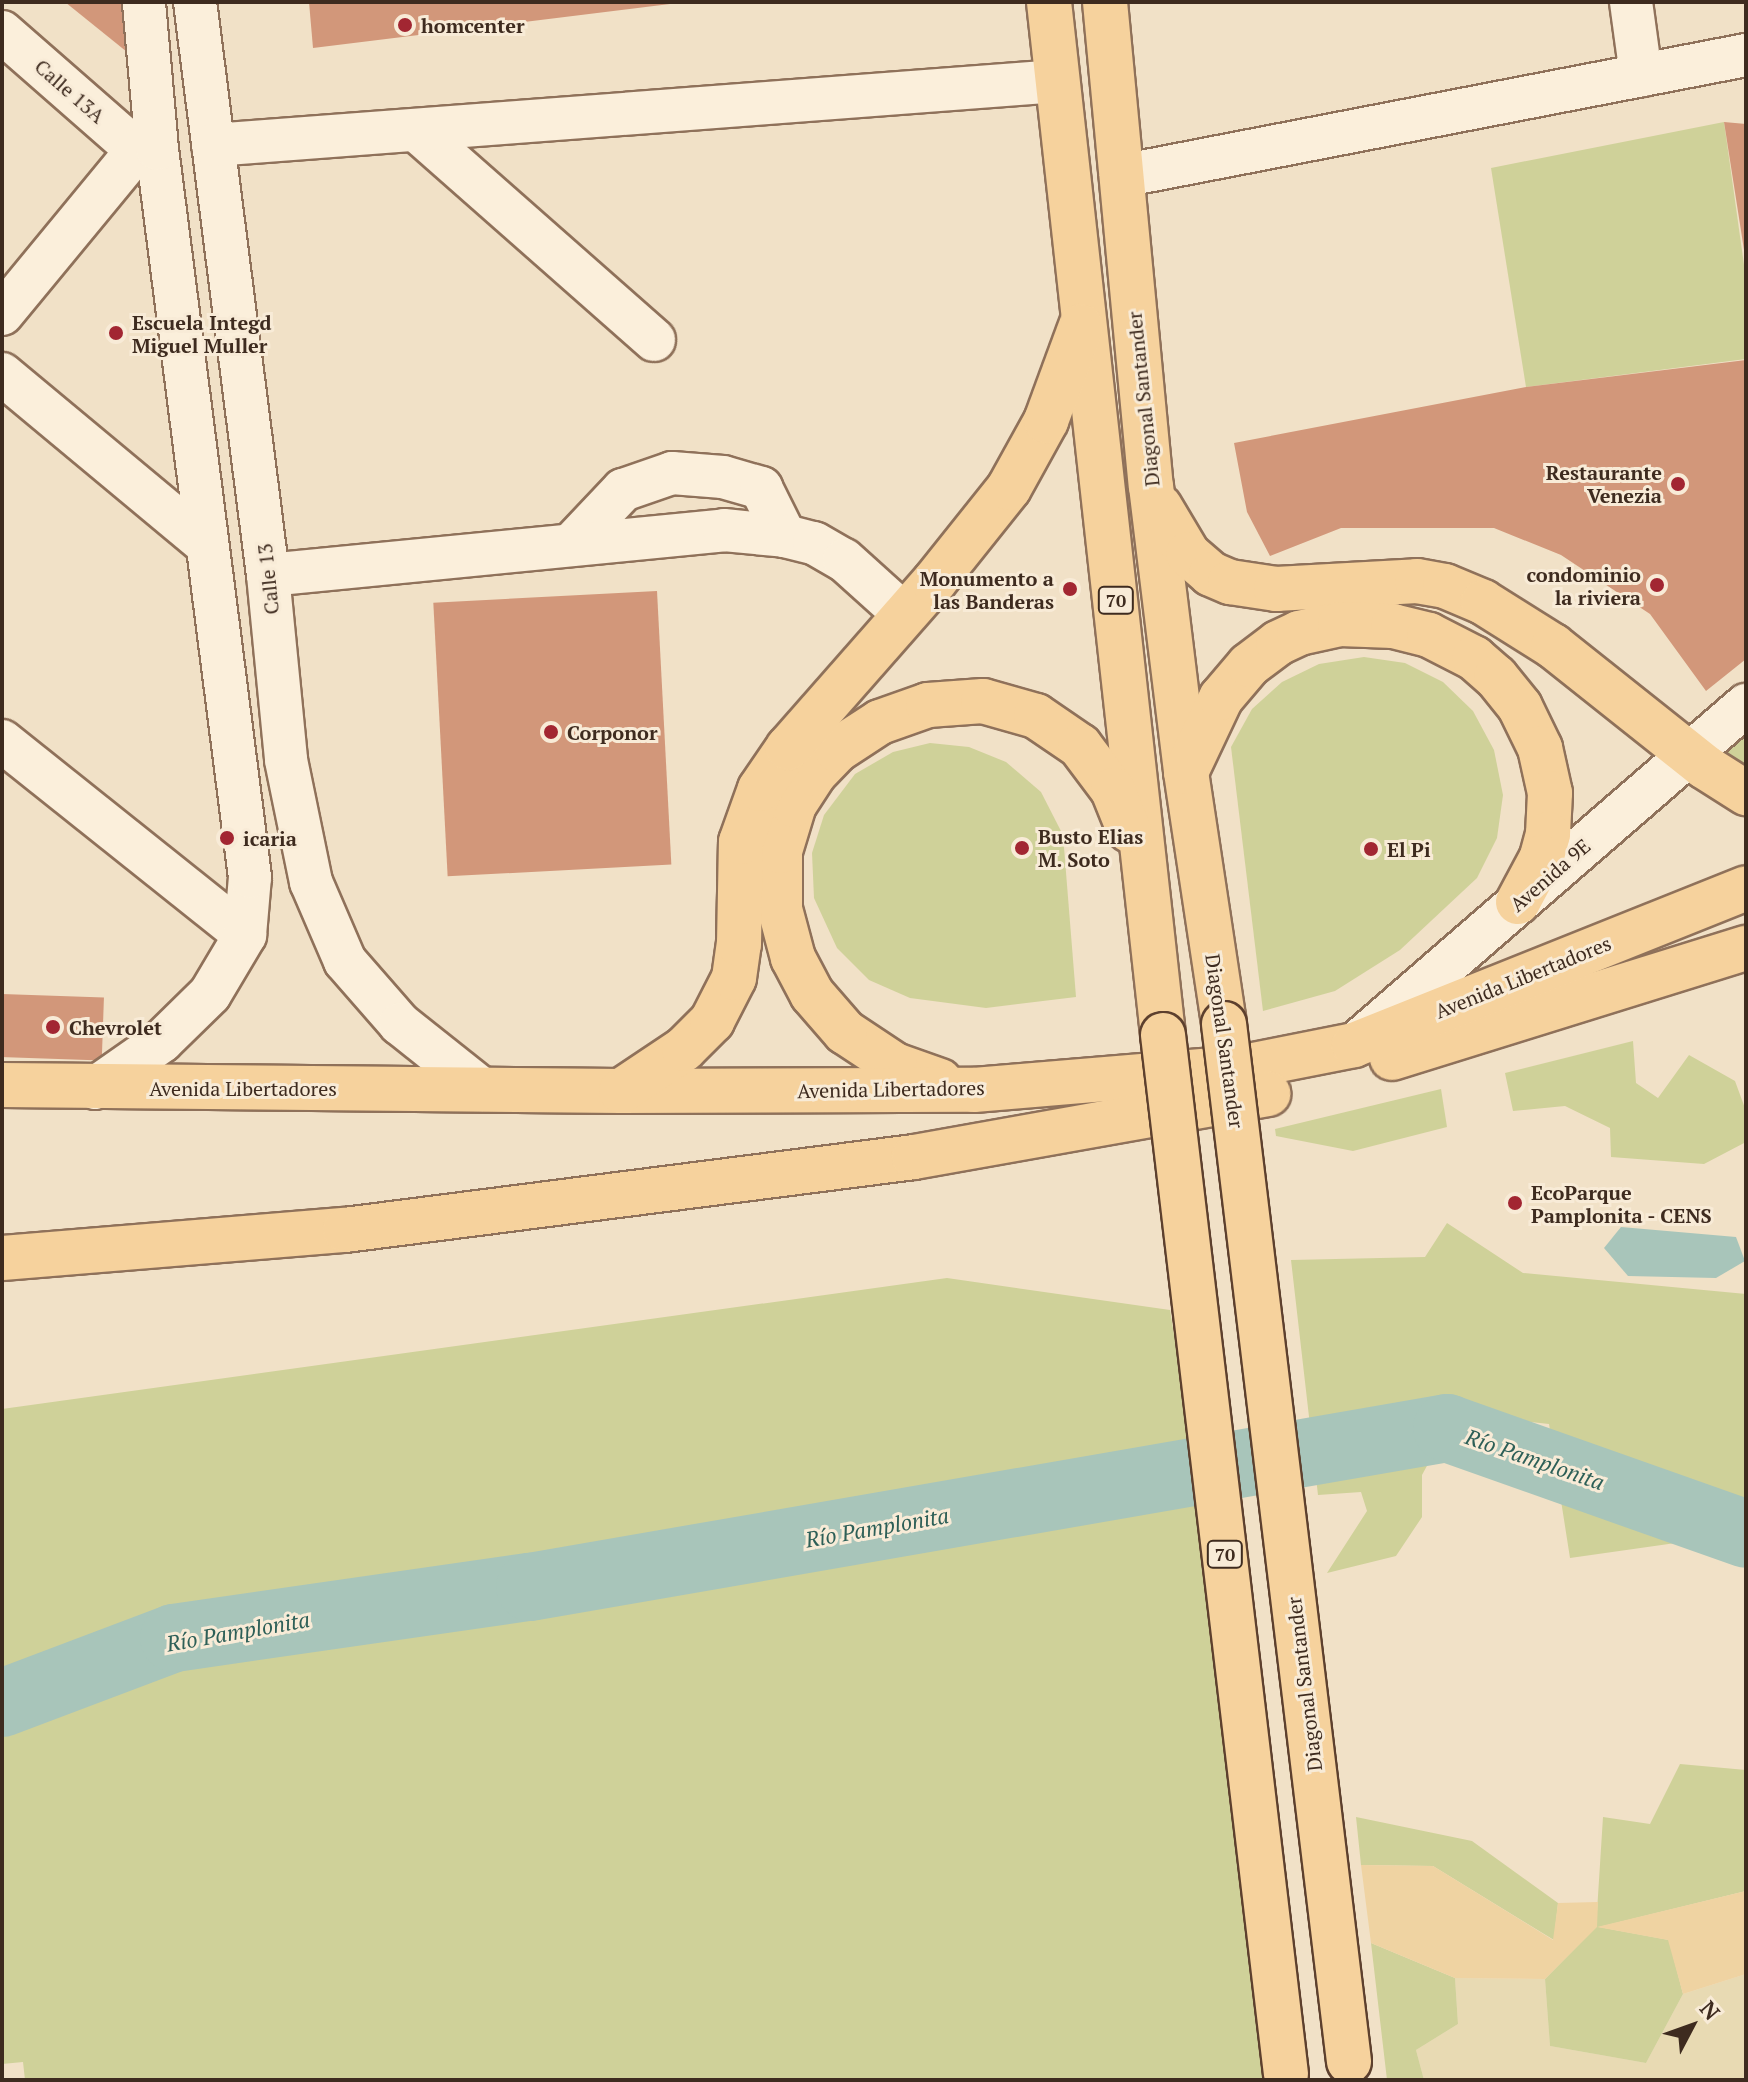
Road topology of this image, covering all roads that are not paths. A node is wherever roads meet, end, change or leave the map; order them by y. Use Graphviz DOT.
graph roads {
  1 [pos="144,2"];
  2 [pos="195,2"];
  3 [pos="1049,2"];
  4 [pos="1105,2"];
  5 [pos="1631,2"];
  6 [pos="2,32"];
  7 [pos="1746,55"];
  8 [pos="1641,75"];
  9 [pos="1058,81"];
  10 [pos="417,131"];
  11 [pos="213,145"];
  12 [pos="147,150"];
  13 [pos="1121,176"];
  14 [pos="1086,312"];
  15 [pos="2,314"];
  16 [pos="654,340"];
  17 [pos="2,374"];
  18 [pos="1151,486"];
  19 [pos="785,536"];
  20 [pos="205,543"];
  21 [pos="571,545"];
  22 [pos="268,575"];
  23 [pos="904,614"];
  24 [pos="1746,705"];
  25 [pos="2,741"];
  26 [pos="1690,754"];
  27 [pos="1186,772"];
  28 [pos="1746,793"];
  29 [pos="1147,888"];
  30 [pos="1746,888"];
  31 [pos="1518,902"];
  32 [pos="245,935"];
  33 [pos="1746,948"];
  34 [pos="1354,1045"];
  35 [pos="2,1085"];
  36 [pos="95,1088"];
  37 [pos="483,1090"];
  38 [pos="974,1090"];
  39 [pos="621,1091"];
  40 [pos="2,1258"];
  41 [pos="1350,2071"];
  42 [pos="1287,2077"];
  1 -- 12 [label="street"];
  2 -- 11 [label="street, Calle 13"];
  3 -- 9 [label="main road, 70"];
  4 -- 13 [label="main road, Diagonal Santander / 70"];
  5 -- 8 [label="street"];
  6 -- 12 [label="street, Calle 13A"];
  7 -- 8 [label="street"];
  8 -- 13 [label="street"];
  9 -- 10 [label="street"];
  9 -- 14 [label="main road, 70"];
  10 -- 11 [label="street"];
  10 -- 16 [label="street"];
  11 -- 22 [label="street, Calle 13"];
  12 -- 15 [label="street"];
  12 -- 20 [label="street"];
  13 -- 18 [label="main road, Diagonal Santander / 70"];
  14 -- 23 [label="main road"];
  14 -- 29 [label="main road, 70"];
  17 -- 20 [label="street"];
  18 -- 26 [label="main road"];
  18 -- 27 [label="main road, Diagonal Santander / 70"];
  19 -- 21 [label="street"];
  19 -- 21 [label="street"];
  19 -- 23 [label="street"];
  20 -- 32 [label="street"];
  21 -- 22 [label="street"];
  22 -- 37 [label="street, Calle 13"];
  23 -- 39 [label="main road"];
  24 -- 26 [label="street, Avenida 9E"];
  25 -- 32 [label="street"];
  26 -- 28 [label="main road"];
  26 -- 31 [label="street, Avenida 9E"];
  27 -- 31 [label="main road"];
  27 -- 41 [label="main road, Diagonal Santander / 70, bridge"];
  29 -- 38 [label="main road"];
  29 -- 42 [label="main road, 70, bridge"];
  30 -- 34 [label="main road, Avenida Libertadores"];
  31 -- 34 [label="street, Avenida 9E"];
  32 -- 36 [label="street"];
  33 -- 40 [label="main road, Avenida Libertadores"];
  34 -- 38 [label="main road, Avenida Libertadores"];
  35 -- 36 [label="main road, Avenida Libertadores"];
  36 -- 37 [label="main road, Avenida Libertadores"];
  37 -- 39 [label="main road, Avenida Libertadores"];
  38 -- 39 [label="main road, Avenida Libertadores"];
}
